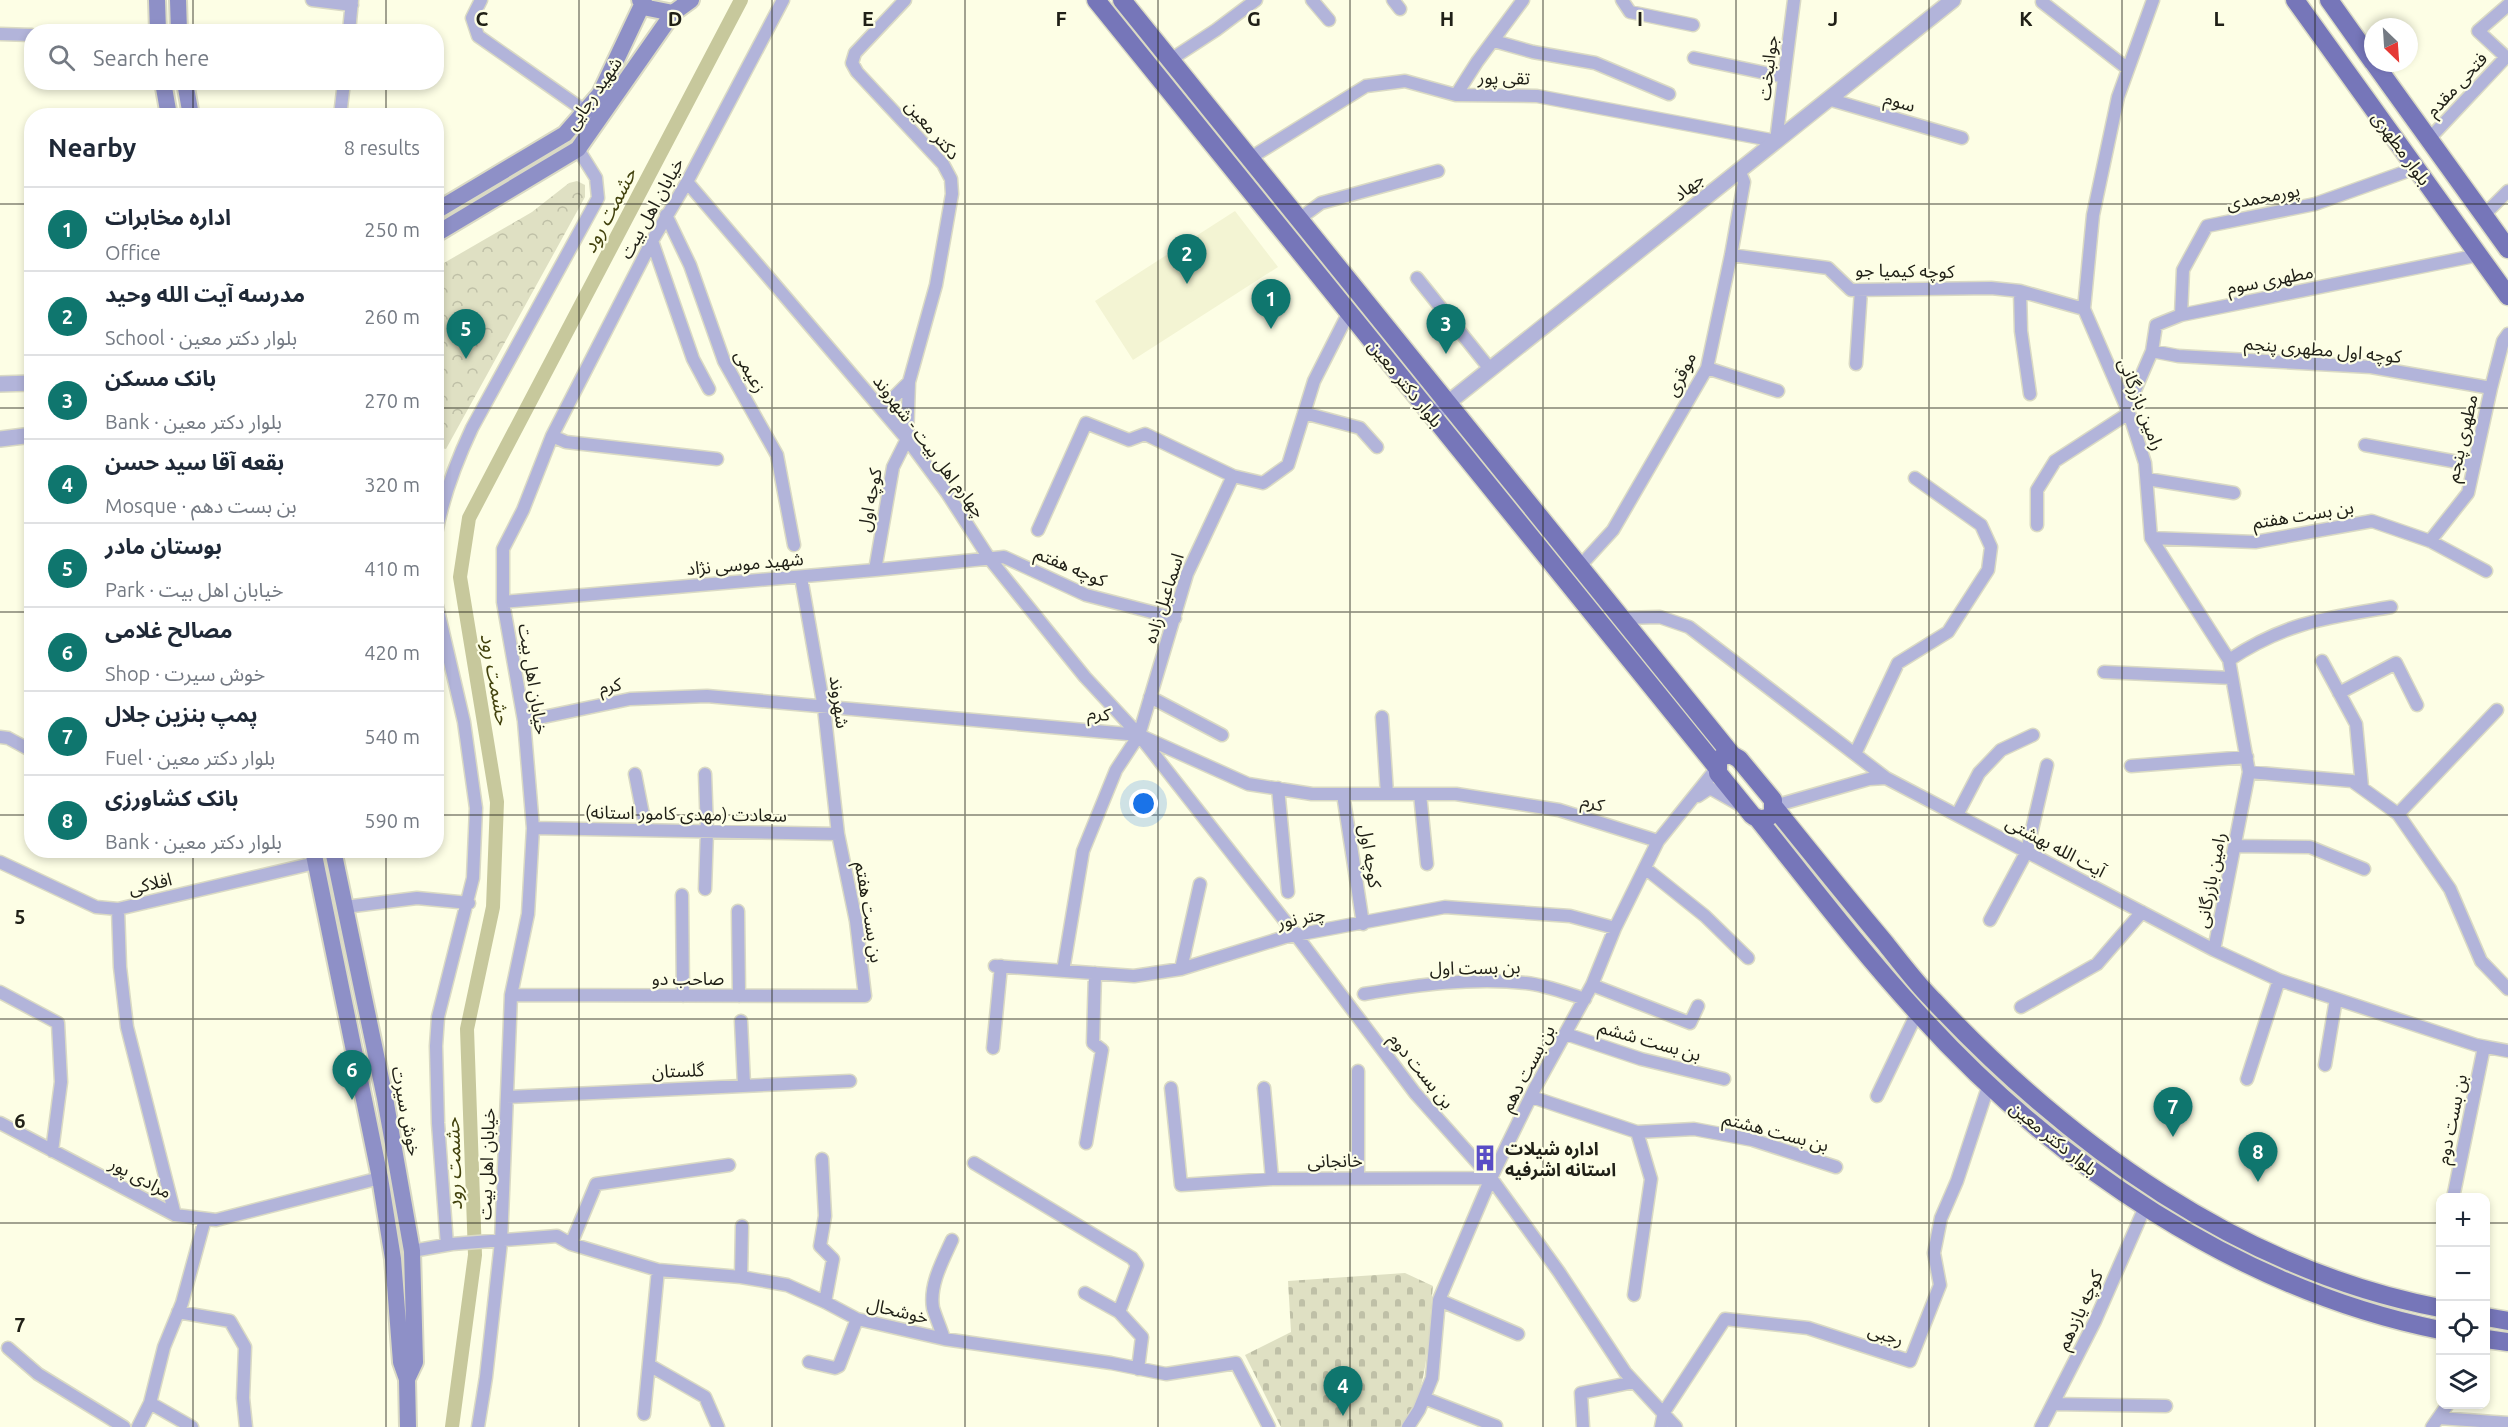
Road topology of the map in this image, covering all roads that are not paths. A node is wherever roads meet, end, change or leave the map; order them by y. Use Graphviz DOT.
graph roads {
  1 [pos="158,0"];
  2 [pos="178,0"];
  3 [pos="312,0"];
  4 [pos="481,0"];
  5 [pos="691,0"];
  6 [pos="783,0"];
  7 [pos="905,0"];
  8 [pos="1096,0"];
  9 [pos="1122,0"];
  10 [pos="1256,0"];
  11 [pos="1311,0"];
  12 [pos="1523,0"];
  13 [pos="1622,0"];
  14 [pos="1794,0"];
  15 [pos="1953,0"];
  16 [pos="2153,0"];
  17 [pos="2295,0"];
  18 [pos="2329,0"];
  19 [pos="641,1"];
  20 [pos="352,2"];
  21 [pos="2042,2"];
  22 [pos="2508,5"];
  23 [pos="673,13"];
  24 [pos="1329,20"];
  25 [pos="158,24"];
  26 [pos="179,24"];
  27 [pos="350,24"];
  28 [pos="1693,25"];
  29 [pos="0,34"];
  30 [pos="24,35"];
  31 [pos="1494,41"];
  32 [pos="2364,49"];
  33 [pos="1694,58"];
  34 [pos="1170,60"];
  35 [pos="2128,69"];
  36 [pos="2380,72"];
  37 [pos="1784,77"];
  38 [pos="164,90"];
  39 [pos="186,90"];
  40 [pos="343,90"];
  41 [pos="1456,94"];
  42 [pos="1669,94"];
  43 [pos="1828,99"];
  44 [pos="168,108"];
  45 [pos="190,108"];
  46 [pos="341,108"];
  47 [pos="585,111"];
  48 [pos="1962,138"];
  49 [pos="2429,139"];
  50 [pos="1776,141"];
  51 [pos="578,148"];
  52 [pos="1250,158"];
  53 [pos="2416,168"];
  54 [pos="1438,171"];
  55 [pos="1739,171"];
  56 [pos="687,182"];
  57 [pos="2508,191"];
  58 [pos="444,206"];
  59 [pos="666,215"];
  60 [pos="2484,215"];
  61 [pos="1299,219"];
  62 [pos="444,229"];
  63 [pos="652,241"];
  64 [pos="2508,249"];
  65 [pos="1731,255"];
  66 [pos="2479,255"];
  67 [pos="1418,278"];
  68 [pos="1861,290"];
  69 [pos="2020,291"];
  70 [pos="2508,296"];
  71 [pos="2084,309"];
  72 [pos="1349,312"];
  73 [pos="2181,315"];
  74 [pos="2508,334"];
  75 [pos="2152,351"];
  76 [pos="1856,364"];
  77 [pos="1707,368"];
  78 [pos="1490,369"];
  79 [pos="909,382"];
  80 [pos="24,383"];
  81 [pos="0,384"];
  82 [pos="2491,388"];
  83 [pos="709,389"];
  84 [pos="1779,391"];
  85 [pos="2030,394"];
  86 [pos="1448,403"];
  87 [pos="879,405"];
  88 [pos="2128,411"];
  89 [pos="1305,413"];
  90 [pos="1432,415"];
  91 [pos="24,436"];
  92 [pos="552,436"];
  93 [pos="0,439"];
  94 [pos="907,439"];
  95 [pos="2365,445"];
  96 [pos="1377,447"];
  97 [pos="717,459"];
  98 [pos="2474,465"];
  99 [pos="1233,476"];
  100 [pos="1915,478"];
  101 [pos="2147,478"];
  102 [pos="2234,493"];
  103 [pos="444,499"];
  104 [pos="2037,525"];
  105 [pos="1038,530"];
  106 [pos="2151,538"];
  107 [pos="2430,541"];
  108 [pos="794,545"];
  109 [pos="989,558"];
  110 [pos="1581,565"];
  111 [pos="874,570"];
  112 [pos="2486,571"];
  113 [pos="801,577"];
  114 [pos="503,602"];
  115 [pos="2391,607"];
  116 [pos="1175,618"];
  117 [pos="1622,618"];
  118 [pos="444,636"];
  119 [pos="2229,660"];
  120 [pos="2322,661"];
  121 [pos="2104,672"];
  122 [pos="2232,678"];
  123 [pos="2339,693"];
  124 [pos="1150,697"];
  125 [pos="2417,705"];
  126 [pos="824,708"];
  127 [pos="2497,710"];
  128 [pos="1382,717"];
  129 [pos="524,721"];
  130 [pos="1139,735"];
  131 [pos="1222,735"];
  132 [pos="2033,735"];
  133 [pos="0,737"];
  134 [pos="24,747"];
  135 [pos="1855,754"];
  136 [pos="1732,755"];
  137 [pos="2247,757"];
  138 [pos="2047,765"];
  139 [pos="2131,766"];
  140 [pos="1716,767"];
  141 [pos="2249,772"];
  142 [pos="635,774"];
  143 [pos="705,774"];
  144 [pos="1886,777"];
  145 [pos="1278,788"];
  146 [pos="2362,788"];
  147 [pos="1343,794"];
  148 [pos="1387,794"];
  149 [pos="1420,794"];
  150 [pos="1685,805"];
  151 [pos="1774,806"];
  152 [pos="1752,814"];
  153 [pos="2398,814"];
  154 [pos="1957,815"];
  155 [pos="533,828"];
  156 [pos="646,830"];
  157 [pos="707,831"];
  158 [pos="838,834"];
  159 [pos="1658,841"];
  160 [pos="2235,846"];
  161 [pos="2026,853"];
  162 [pos="307,858"];
  163 [pos="314,858"];
  164 [pos="335,858"];
  165 [pos="0,861"];
  166 [pos="1427,864"];
  167 [pos="1645,868"];
  168 [pos="2364,869"];
  169 [pos="1200,884"];
  170 [pos="705,889"];
  171 [pos="1288,892"];
  172 [pos="682,895"];
  173 [pos="469,903"];
  174 [pos="345,907"];
  175 [pos="118,909"];
  176 [pos="738,911"];
  177 [pos="2142,912"];
  178 [pos="1990,920"];
  179 [pos="1363,924"];
  180 [pos="1615,928"];
  181 [pos="1296,935"];
  182 [pos="2214,950"];
  183 [pos="1748,958"];
  184 [pos="1181,969"];
  185 [pos="1063,971"];
  186 [pos="1095,973"];
  187 [pos="2279,980"];
  188 [pos="1592,985"];
  189 [pos="2508,989"];
  190 [pos="0,992"];
  191 [pos="1364,994"];
  192 [pos="511,995"];
  193 [pos="683,996"];
  194 [pos="739,996"];
  195 [pos="865,996"];
  196 [pos="1585,999"];
  197 [pos="2336,999"];
  198 [pos="1698,1006"];
  199 [pos="2021,1006"];
  200 [pos="1917,1013"];
  201 [pos="741,1021"];
  202 [pos="1566,1034"];
  203 [pos="2484,1047"];
  204 [pos="993,1048"];
  205 [pos="2508,1051"];
  206 [pos="2325,1065"];
  207 [pos="1358,1071"];
  208 [pos="1724,1079"];
  209 [pos="2247,1079"];
  210 [pos="850,1081"];
  211 [pos="1989,1084"];
  212 [pos="744,1085"];
  213 [pos="1171,1088"];
  214 [pos="1264,1088"];
  215 [pos="1877,1096"];
  216 [pos="507,1097"];
  217 [pos="1532,1097"];
  218 [pos="0,1123"];
  219 [pos="1636,1132"];
  220 [pos="1086,1143"];
  221 [pos="52,1151"];
  222 [pos="822,1159"];
  223 [pos="974,1163"];
  224 [pos="729,1165"];
  225 [pos="1836,1167"];
  226 [pos="380,1178"];
  227 [pos="1358,1178"];
  228 [pos="1491,1178"];
  229 [pos="1272,1179"];
  230 [pos="2454,1193"];
  231 [pos="2145,1207"];
  232 [pos="175,1215"];
  233 [pos="205,1219"];
  234 [pos="742,1226"];
  235 [pos="952,1240"];
  236 [pos="496,1242"];
  237 [pos="571,1244"];
  238 [pos="449,1245"];
  239 [pos="412,1251"];
  240 [pos="658,1270"];
  241 [pos="741,1277"];
  242 [pos="1085,1293"];
  243 [pos="1634,1295"];
  244 [pos="1439,1299"];
  245 [pos="825,1302"];
  246 [pos="2436,1307"];
  247 [pos="178,1312"];
  248 [pos="1119,1312"];
  249 [pos="2490,1318"];
  250 [pos="857,1319"];
  251 [pos="2508,1321"];
  252 [pos="2436,1329"];
  253 [pos="1518,1334"];
  254 [pos="944,1339"];
  255 [pos="2490,1341"];
  256 [pos="2508,1342"];
  257 [pos="8,1348"];
  258 [pos="809,1362"];
  259 [pos="649,1365"];
  260 [pos="1138,1369"];
  261 [pos="407,1379"];
  262 [pos="1634,1382"];
  263 [pos="1424,1398"];
  264 [pos="150,1403"];
  265 [pos="2053,1404"];
  266 [pos="2166,1406"];
  267 [pos="2445,1409"];
  268 [pos="1664,1412"];
  269 [pos="644,1414"];
  270 [pos="2436,1422"];
  271 [pos="2508,1423"];
  272 [pos="1496,1426"];
  273 [pos="2043,1426"];
  274 [pos="124,1427"];
  275 [pos="138,1427"];
  276 [pos="192,1427"];
  277 [pos="246,1427"];
  278 [pos="408,1427"];
  279 [pos="478,1427"];
  280 [pos="718,1427"];
  281 [pos="1269,1427"];
  282 [pos="1408,1427"];
  283 [pos="1583,1427"];
  284 [pos="1661,1427"];
  285 [pos="1676,1427"];
  1 -- 25 [label="main road"];
  2 -- 26 [label="main road"];
  3 -- 20 [label="street"];
  4 -- 47 [label="street"];
  5 -- 23 [label="main road, شهید رجایی"];
  6 -- 56 [label="street, خیابان اهل بیت"];
  7 -- 79 [label="street, دکتر معین"];
  8 -- 72 [label="main road, بلوار دکتر معین"];
  9 -- 34 [label="main road, بلوار دکتر معین"];
  10 -- 34 [label="street"];
  11 -- 24 [label="street"];
  12 -- 31 [label="street"];
  13 -- 28 [label="street"];
  14 -- 37 [label="street, جوانبخت"];
  15 -- 43 [label="street, جهاد"];
  16 -- 35 [label="street, رامین بازرگانی"];
  17 -- 53 [label="main road, بلوار مطهری"];
  18 -- 32 [label="main road, بلوار مطهری"];
  19 -- 23 [label="main road"];
  19 -- 47 [label="main road, شهید رجایی"];
  20 -- 27 [label="street"];
  21 -- 35 [label="street"];
  22 -- 49 [label="street, فتحی مقدم"];
  23 -- 51 [label="main road, شهید رجایی"];
  29 -- 30 [label="street"];
  31 -- 41 [label="street"];
  31 -- 42 [label="street"];
  33 -- 37 [label="street"];
  34 -- 52 [label="main road, بلوار دکتر معین"];
  35 -- 71 [label="street, رامین بازرگانی"];
  36 -- 49 [label="main road, بلوار مطهری"];
  37 -- 50 [label="street, جوانبخت"];
  38 -- 44 [label="main road"];
  39 -- 45 [label="main road"];
  40 -- 46 [label="street"];
  41 -- 50 [label="street, تقی پور"];
  41 -- 52 [label="street, تقی پور"];
  43 -- 48 [label="street, سوم"];
  43 -- 50 [label="street, جهاد"];
  47 -- 58 [label="main road, شهید رجایی"];
  49 -- 60 [label="main road, بلوار مطهری"];
  50 -- 55 [label="street, جهاد"];
  51 -- 62 [label="main road, شهید رجایی"];
  51 -- 103 [label="street"];
  52 -- 61 [label="main road, بلوار دکتر معین"];
  53 -- 66 [label="main road, بلوار مطهری"];
  53 -- 73 [label="street, پورمحمدی"];
  54 -- 61 [label="street"];
  55 -- 65 [label="street, موقری"];
  55 -- 78 [label="street, جهاد"];
  56 -- 59 [label="street, خیابان اهل بیت"];
  56 -- 87 [label="street, چهارم اهل بیت - شهروند"];
  57 -- 60 [label="street"];
  59 -- 63 [label="street, خیابان اهل بیت"];
  59 -- 108 [label="street, زعیمی"];
  60 -- 64 [label="main road, بلوار مطهری"];
  61 -- 86 [label="main road, بلوار دکتر معین"];
  63 -- 83 [label="street"];
  63 -- 92 [label="street, خیابان اهل بیت"];
  65 -- 68 [label="street, کوچه کیمیا جو"];
  65 -- 77 [label="street, موقری"];
  66 -- 70 [label="main road, بلوار مطهری"];
  66 -- 73 [label="street, مطهری سوم"];
  67 -- 78 [label="street"];
  68 -- 69 [label="street, کوچه کیمیا جو"];
  68 -- 76 [label="street"];
  69 -- 71 [label="street, کوچه کیمیا جو"];
  69 -- 85 [label="street"];
  71 -- 88 [label="street, رامین بازرگانی"];
  72 -- 89 [label="street"];
  72 -- 90 [label="main road, بلوار دکتر معین"];
  73 -- 75 [label="street, مطهری سوم"];
  74 -- 82 [label="street, مطهری پنجم"];
  75 -- 82 [label="street, کوچه اول مطهری پنجم"];
  75 -- 88 [label="street, مطهری سوم"];
  77 -- 84 [label="street"];
  77 -- 110 [label="street, موقری"];
  78 -- 86 [label="street, جهاد"];
  79 -- 87 [label="street"];
  79 -- 94 [label="street, دکتر معین"];
  80 -- 81 [label="street"];
  82 -- 98 [label="street, مطهری پنجم"];
  86 -- 90 [label="street, جهاد"];
  86 -- 110 [label="main road, بلوار دکتر معین"];
  87 -- 94 [label="street, چهارم اهل بیت - شهروند"];
  88 -- 101 [label="street, رامین بازرگانی"];
  88 -- 104 [label="street"];
  89 -- 96 [label="street"];
  89 -- 99 [label="street"];
  90 -- 140 [label="main road, بلوار دکتر معین"];
  91 -- 93 [label="street"];
  92 -- 97 [label="street"];
  92 -- 114 [label="street, خیابان اهل بیت"];
  94 -- 109 [label="street, چهارم اهل بیت - شهروند"];
  94 -- 111 [label="street, کوچه اول"];
  95 -- 98 [label="street"];
  98 -- 107 [label="street, مطهری پنجم"];
  99 -- 105 [label="street"];
  99 -- 116 [label="street, اسماعیل زاده"];
  100 -- 135 [label="street"];
  101 -- 102 [label="street"];
  101 -- 106 [label="street, رامین بازرگانی"];
  106 -- 107 [label="street, بن بست هفتم"];
  106 -- 119 [label="street, رامین بازرگانی"];
  107 -- 112 [label="street, بن بست هفتم"];
  109 -- 111 [label="street, شهید موسی نژاد"];
  109 -- 116 [label="street, کوچه هفتم"];
  109 -- 130 [label="street, چهارم اهل بیت - شهروند"];
  110 -- 117 [label="main road, بلوار دکتر معین"];
  111 -- 113 [label="street, شهید موسی نژاد"];
  113 -- 114 [label="street, شهید موسی نژاد"];
  113 -- 126 [label="street, شهروند"];
  114 -- 129 [label="street, خیابان اهل بیت"];
  115 -- 119 [label="street"];
  116 -- 124 [label="street, اسماعیل زاده"];
  117 -- 135 [label="street, آیت الله بهشتی"];
  117 -- 136 [label="main road, بلوار دکتر معین"];
  118 -- 173 [label="street"];
  119 -- 122 [label="street, رامین بازرگانی"];
  120 -- 123 [label="street"];
  121 -- 122 [label="street"];
  122 -- 137 [label="street, رامین بازرگانی"];
  123 -- 125 [label="street"];
  123 -- 146 [label="street"];
  124 -- 130 [label="street, اسماعیل زاده"];
  124 -- 131 [label="street"];
  126 -- 129 [label="street, کرم"];
  126 -- 130 [label="street, کرم"];
  126 -- 158 [label="street, شهروند"];
  127 -- 153 [label="street"];
  128 -- 148 [label="street"];
  129 -- 155 [label="street, خیابان اهل بیت"];
  130 -- 145 [label="street, کرم"];
  130 -- 181 [label="street, بن بست دوم"];
  130 -- 185 [label="street, اسماعیل زاده"];
  132 -- 154 [label="street"];
  133 -- 134 [label="street"];
  135 -- 144 [label="street, آیت الله بهشتی"];
  136 -- 140 [label="main road"];
  136 -- 151 [label="main road, بلوار دکتر معین"];
  137 -- 139 [label="street"];
  137 -- 141 [label="street, رامین بازرگانی"];
  138 -- 161 [label="street"];
  140 -- 150 [label="street, بن بست دهم"];
  140 -- 152 [label="main road, بلوار دکتر معین"];
  141 -- 146 [label="street"];
  141 -- 160 [label="street, رامین بازرگانی"];
  142 -- 156 [label="street"];
  143 -- 157 [label="street"];
  144 -- 151 [label="street"];
  144 -- 154 [label="street, آیت الله بهشتی"];
  145 -- 147 [label="street, کرم"];
  145 -- 171 [label="street"];
  146 -- 153 [label="street"];
  147 -- 148 [label="street, کرم"];
  147 -- 179 [label="street, کوچه اول"];
  148 -- 149 [label="street, کرم"];
  149 -- 159 [label="street, کرم"];
  149 -- 166 [label="street"];
  150 -- 152 [label="street"];
  150 -- 159 [label="street, بن بست دهم"];
  151 -- 152 [label="main road"];
  151 -- 246 [label="main road, بلوار دکتر معین"];
  152 -- 200 [label="main road, بلوار دکتر معین"];
  153 -- 189 [label="street"];
  154 -- 161 [label="street, آیت الله بهشتی"];
  155 -- 156 [label="street, سعادت (مهدی کامور استانه)"];
  155 -- 192 [label="street, خیابان اهل بیت"];
  156 -- 157 [label="street, سعادت (مهدی کامور استانه)"];
  157 -- 158 [label="street, سعادت (مهدی کامور استانه)"];
  157 -- 170 [label="street"];
  158 -- 195 [label="street, بن بست هفتم"];
  159 -- 167 [label="street, بن بست دهم"];
  160 -- 168 [label="street"];
  160 -- 182 [label="street, رامین بازرگانی"];
  161 -- 177 [label="street, آیت الله بهشتی"];
  161 -- 178 [label="street"];
  162 -- 175 [label="street, افلاکی"];
  163 -- 226 [label="main road, خوش سیرت"];
  164 -- 174 [label="main road, خوش سیرت"];
  165 -- 175 [label="street, افلاکی"];
  167 -- 180 [label="street, بن بست دهم"];
  167 -- 183 [label="street"];
  169 -- 184 [label="street"];
  172 -- 193 [label="street"];
  173 -- 174 [label="street"];
  173 -- 238 [label="street"];
  174 -- 239 [label="main road, خوش سیرت"];
  175 -- 232 [label="street"];
  176 -- 194 [label="street"];
  177 -- 182 [label="street, آیت الله بهشتی"];
  177 -- 199 [label="street"];
  179 -- 180 [label="street, چتر نور"];
  179 -- 181 [label="street, چتر نور"];
  180 -- 188 [label="street, بن بست دهم"];
  181 -- 184 [label="street, چتر نور"];
  181 -- 228 [label="street, بن بست دوم"];
  182 -- 187 [label="street, آیت الله بهشتی"];
  184 -- 186 [label="street, چتر نور"];
  185 -- 186 [label="street, چتر نور"];
  185 -- 204 [label="street, چتر نور"];
  186 -- 220 [label="street"];
  187 -- 197 [label="street, آیت الله بهشتی"];
  187 -- 209 [label="street"];
  188 -- 196 [label="street, بن بست دهم"];
  188 -- 198 [label="street"];
  190 -- 221 [label="street"];
  191 -- 196 [label="street, بن بست اول"];
  192 -- 193 [label="street, صاحب دو"];
  192 -- 216 [label="street, خیابان اهل بیت"];
  193 -- 194 [label="street, صاحب دو"];
  194 -- 195 [label="street, صاحب دو"];
  196 -- 202 [label="street, بن بست دهم"];
  197 -- 203 [label="street, آیت الله بهشتی"];
  197 -- 206 [label="street"];
  200 -- 211 [label="main road, بلوار دکتر معین"];
  200 -- 215 [label="street"];
  201 -- 212 [label="street"];
  202 -- 208 [label="street, بن بست ششم"];
  202 -- 217 [label="street, بن بست دهم"];
  203 -- 205 [label="street, آیت الله بهشتی"];
  203 -- 230 [label="street, بن بست دوم"];
  207 -- 227 [label="street"];
  210 -- 212 [label="street, گلستان"];
  211 -- 231 [label="main road, بلوار دکتر معین"];
  211 -- 268 [label="street, رجبی"];
  212 -- 216 [label="street, گلستان"];
  213 -- 229 [label="street, خانجانی"];
  214 -- 229 [label="street"];
  216 -- 236 [label="street, خیابان اهل بیت"];
  217 -- 219 [label="street, بن بست هشتم"];
  217 -- 228 [label="street, بن بست دهم"];
  218 -- 221 [label="street, مرادی پور"];
  219 -- 225 [label="street, بن بست هشتم"];
  219 -- 243 [label="street"];
  221 -- 232 [label="street, مرادی پور"];
  222 -- 245 [label="street"];
  223 -- 248 [label="street"];
  224 -- 237 [label="street"];
  226 -- 233 [label="street, مرادی پور"];
  226 -- 261 [label="main road, خوش سیرت"];
  227 -- 228 [label="street, خانجانی"];
  227 -- 229 [label="street, خانجانی"];
  228 -- 244 [label="street, بن بست دهم"];
  228 -- 262 [label="street, بن بست دوم"];
  231 -- 252 [label="main road, بلوار دکتر معین"];
  231 -- 265 [label="street, کوچه یازدهم"];
  232 -- 233 [label="street, مرادی پور"];
  233 -- 247 [label="street"];
  234 -- 241 [label="street"];
  235 -- 254 [label="street"];
  236 -- 237 [label="street, خوشحال"];
  236 -- 238 [label="street, خوشحال"];
  236 -- 279 [label="street, خیابان اهل بیت"];
  237 -- 240 [label="street, خوشحال"];
  238 -- 239 [label="street, خوشحال"];
  239 -- 261 [label="main road, خوش سیرت"];
  240 -- 241 [label="street, خوشحال"];
  240 -- 259 [label="street"];
  241 -- 245 [label="street, خوشحال"];
  242 -- 248 [label="street"];
  244 -- 253 [label="street"];
  244 -- 263 [label="street, بن بست دهم"];
  245 -- 250 [label="street, خوشحال"];
  247 -- 264 [label="street"];
  247 -- 277 [label="street"];
  248 -- 260 [label="street"];
  249 -- 251 [label="main road"];
  250 -- 254 [label="street, خوشحال"];
  250 -- 258 [label="street"];
  254 -- 260 [label="street, خوشحال"];
  255 -- 256 [label="main road"];
  257 -- 274 [label="street"];
  259 -- 269 [label="street"];
  259 -- 280 [label="street"];
  260 -- 281 [label="street, خوشحال"];
  261 -- 278 [label="main road, خوش سیرت"];
  262 -- 268 [label="street, بن بست دوم"];
  262 -- 283 [label="street"];
  263 -- 272 [label="street"];
  263 -- 282 [label="street, بن بست دهم"];
  264 -- 275 [label="street"];
  264 -- 276 [label="street"];
  265 -- 266 [label="street"];
  265 -- 273 [label="street, کوچه یازدهم"];
  267 -- 270 [label="street"];
  268 -- 284 [label="street, رجبی"];
  268 -- 285 [label="street, بن بست دوم"];
  270 -- 271 [label="street"];
}
